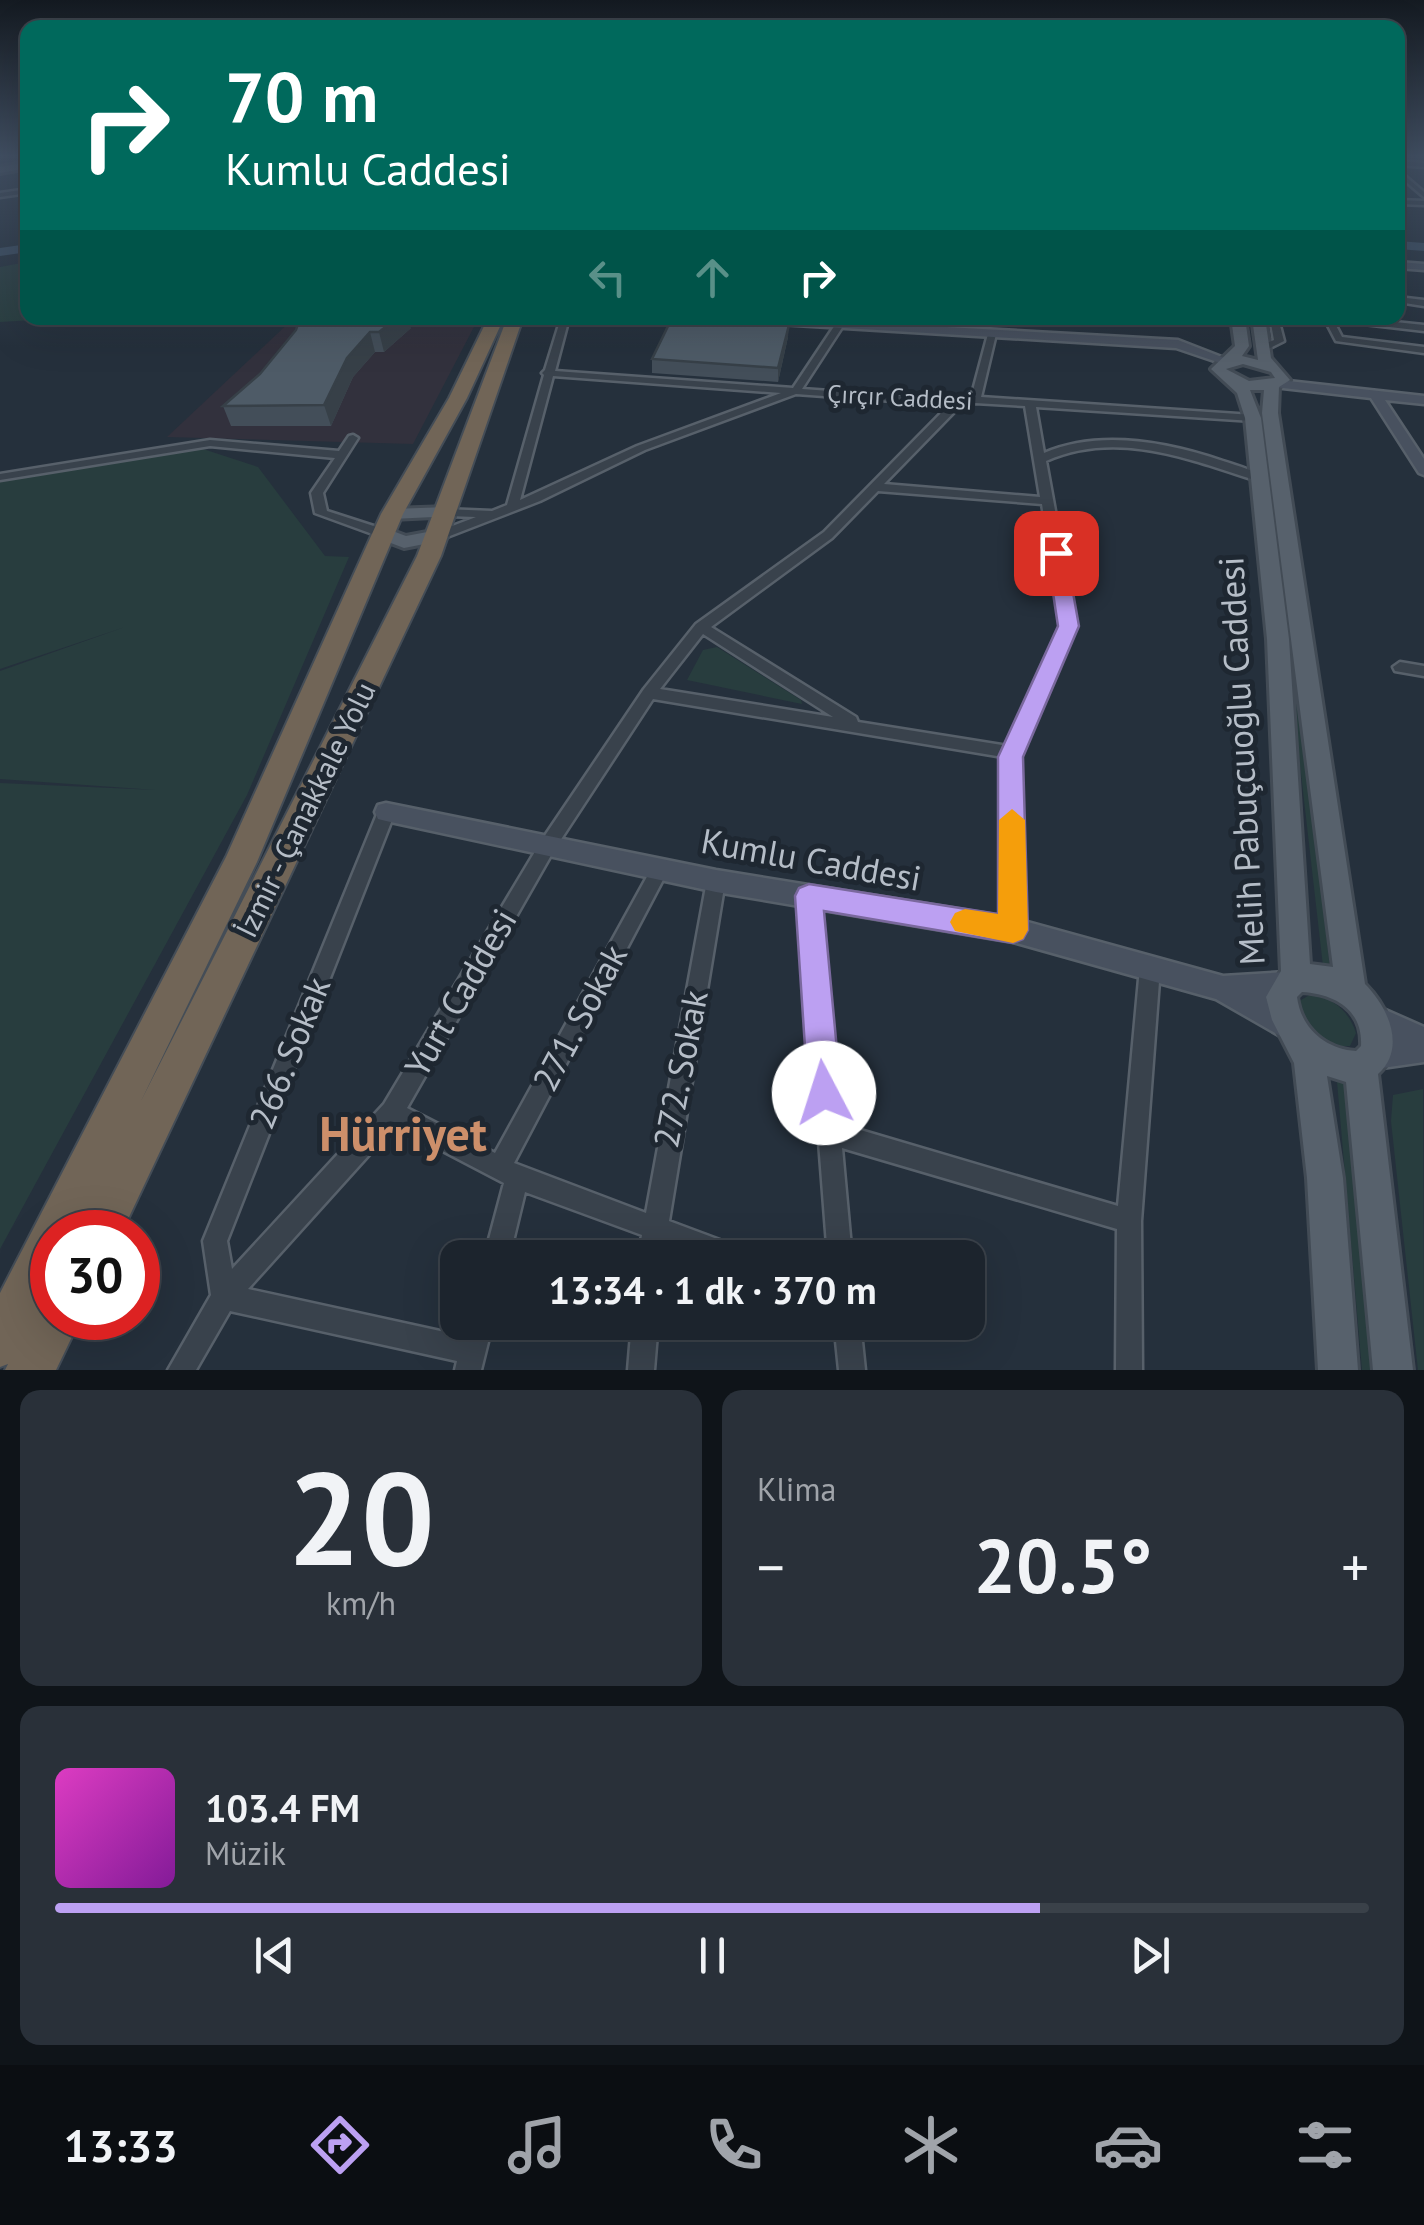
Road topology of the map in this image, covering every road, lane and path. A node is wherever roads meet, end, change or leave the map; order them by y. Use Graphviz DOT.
graph roads {
  1 [pos="494,325"];
  2 [pos="511,325"];
  3 [pos="563,325"];
  4 [pos="843,325"];
  5 [pos="891,325"];
  6 [pos="1237,325"];
  7 [pos="1260,325"];
  8 [pos="1275,325"];
  9 [pos="1332,325"];
  10 [pos="992,334"];
  11 [pos="1145,342"];
  12 [pos="1178,344"];
  13 [pos="1263,348"];
  14 [pos="1424,350"];
  15 [pos="1231,363"];
  16 [pos="548,373"];
  17 [pos="482,374"];
  18 [pos="1276,377"];
  19 [pos="796,391"];
  20 [pos="1369,394"];
  21 [pos="974,400"];
  22 [pos="1424,400"];
  23 [pos="957,403"];
  24 [pos="1030,404"];
  25 [pos="1252,418"];
  26 [pos="353,438"];
  27 [pos="342,454"];
  28 [pos="1040,459"];
  29 [pos="1424,470"];
  30 [pos="0,477"];
  31 [pos="1261,479"];
  32 [pos="873,486"];
  33 [pos="1047,501"];
  34 [pos="512,507"];
  35 [pos="494,515"];
  36 [pos="338,522"];
  37 [pos="387,523"];
  38 [pos="443,524"];
  39 [pos="701,627"];
  40 [pos="1400,666"];
  41 [pos="1424,671"];
  42 [pos="648,693"];
  43 [pos="858,726"];
  44 [pos="1013,753"];
  45 [pos="386,812"];
  46 [pos="548,845"];
  47 [pos="660,869"];
  48 [pos="716,881"];
  49 [pos="809,896"];
  50 [pos="1013,930"];
  51 [pos="1150,968"];
  52 [pos="1291,981"];
  53 [pos="1222,988"];
  54 [pos="1350,990"];
  55 [pos="1372,1017"];
  56 [pos="1299,1040"];
  57 [pos="1424,1044"];
  58 [pos="1368,1061"];
  59 [pos="392,1112"];
  60 [pos="828,1132"];
  61 [pos="508,1172"];
  62 [pos="66,1210"];
  63 [pos="110,1210"];
  64 [pos="1130,1222"];
  65 [pos="652,1224"];
  66 [pos="499,1240"];
  67 [pos="651,1240"];
  68 [pos="691,1240"];
  69 [pos="838,1240"];
  70 [pos="30,1283"];
  71 [pos="224,1297"];
  72 [pos="46,1340"];
  73 [pos="644,1340"];
  74 [pos="849,1340"];
  75 [pos="0,1344"];
  76 [pos="470,1361"];
  77 [pos="30,1370"];
  78 [pos="182,1370"];
  79 [pos="641,1370"];
  80 [pos="852,1370"];
  81 [pos="1130,1370"];
  82 [pos="1338,1370"];
  83 [pos="1393,1370"];
  1 -- 17 [label="highway"];
  2 -- 17 [label="highway, İzmir - Çanakkale Yolu"];
  3 -- 16 [label="street"];
  4 -- 19 [label="street"];
  5 -- 10 [label="street"];
  6 -- 15 [label="main road, Melih Pabuçcuoğlu Caddesi"];
  7 -- 13 [label="main road, Melih Pabuçcuoğlu Caddesi"];
  8 -- 13 [label="street"];
  9 -- 14 [label="street"];
  10 -- 11 [label="street"];
  10 -- 21 [label="street"];
  11 -- 12 [label="street"];
  11 -- 15 [label="street"];
  12 -- 15 [label="street"];
  12 -- 15 [label="street"];
  13 -- 18 [label="main road, Melih Pabuçcuoğlu Caddesi"];
  15 -- 18 [label="main road"];
  15 -- 18 [label="main road"];
  15 -- 25 [label="main road, Melih Pabuçcuoğlu Caddesi"];
  16 -- 19 [label="street, Çırçır Caddesi"];
  16 -- 34 [label="street"];
  17 -- 37 [label="highway, İzmir - Çanakkale Yolu"];
  17 -- 38 [label="highway, İzmir - Çanakkale Yolu"];
  18 -- 20 [label="street"];
  18 -- 54 [label="main road, Melih Pabuçcuoğlu Caddesi"];
  19 -- 23 [label="street, Çırçır Caddesi"];
  19 -- 34 [label="street"];
  20 -- 22 [label="street"];
  20 -- 29 [label="street"];
  21 -- 23 [label="street, Çırçır Caddesi"];
  21 -- 24 [label="street, Çırçır Caddesi"];
  23 -- 32 [label="street, Yurt Caddesi"];
  24 -- 25 [label="street, Çırçır Caddesi"];
  24 -- 28 [label="street"];
  25 -- 31 [label="main road, Melih Pabuçcuoğlu Caddesi"];
  26 -- 27 [label="street"];
  27 -- 30 [label="street"];
  27 -- 36 [label="street"];
  28 -- 31 [label="street"];
  28 -- 33 [label="street"];
  31 -- 52 [label="main road, Melih Pabuçcuoğlu Caddesi"];
  32 -- 33 [label="street"];
  32 -- 39 [label="street, Yurt Caddesi"];
  33 -- 44 [label="street"];
  34 -- 35 [label="street"];
  35 -- 38 [label="street"];
  35 -- 38 [label="street"];
  36 -- 37 [label="street"];
  36 -- 37 [label="street"];
  37 -- 38 [label="main road"];
  37 -- 38 [label="main road"];
  37 -- 62 [label="highway, İzmir - Çanakkale Yolu"];
  38 -- 63 [label="highway, İzmir - Çanakkale Yolu"];
  39 -- 42 [label="street, Yurt Caddesi"];
  39 -- 43 [label="street"];
  40 -- 41 [label="street"];
  42 -- 43 [label="street"];
  42 -- 46 [label="street, Yurt Caddesi"];
  43 -- 44 [label="street"];
  44 -- 50 [label="street"];
  45 -- 46 [label="street, Kumlu Caddesi"];
  45 -- 71 [label="street, 266. Sokak"];
  46 -- 47 [label="street, Kumlu Caddesi"];
  46 -- 59 [label="street, Yurt Caddesi"];
  47 -- 48 [label="street, Kumlu Caddesi"];
  47 -- 61 [label="street, 271. Sokak"];
  48 -- 49 [label="street, Kumlu Caddesi"];
  48 -- 65 [label="street, 272. Sokak"];
  49 -- 50 [label="street, Kumlu Caddesi"];
  49 -- 60 [label="street"];
  50 -- 51 [label="street, Kumlu Caddesi"];
  51 -- 53 [label="street, Kumlu Caddesi"];
  51 -- 64 [label="street"];
  52 -- 53 [label="street"];
  52 -- 54 [label="main road"];
  52 -- 56 [label="main road, Melih Pabuçcuoğlu Caddesi"];
  53 -- 56 [label="street"];
  54 -- 55 [label="main road"];
  55 -- 57 [label="street"];
  55 -- 58 [label="main road"];
  56 -- 58 [label="main road"];
  56 -- 82 [label="main road, Melih Pabuçcuoğlu Caddesi"];
  57 -- 58 [label="street"];
  58 -- 83 [label="main road"];
  59 -- 61 [label="street"];
  59 -- 71 [label="street, Yurt Caddesi"];
  60 -- 64 [label="street"];
  60 -- 69 [label="street"];
  61 -- 65 [label="street"];
  61 -- 66 [label="street, 271. Sokak"];
  64 -- 81 [label="street"];
  65 -- 67 [label="street, 272. Sokak"];
  65 -- 68 [label="street"];
  70 -- 75 [label="highway, İzmir - Çanakkale Yolu"];
  71 -- 76 [label="street"];
  71 -- 78 [label="street, Yurt Caddesi"];
  72 -- 77 [label="highway"];
  73 -- 79 [label="street"];
  74 -- 80 [label="street"];
}
